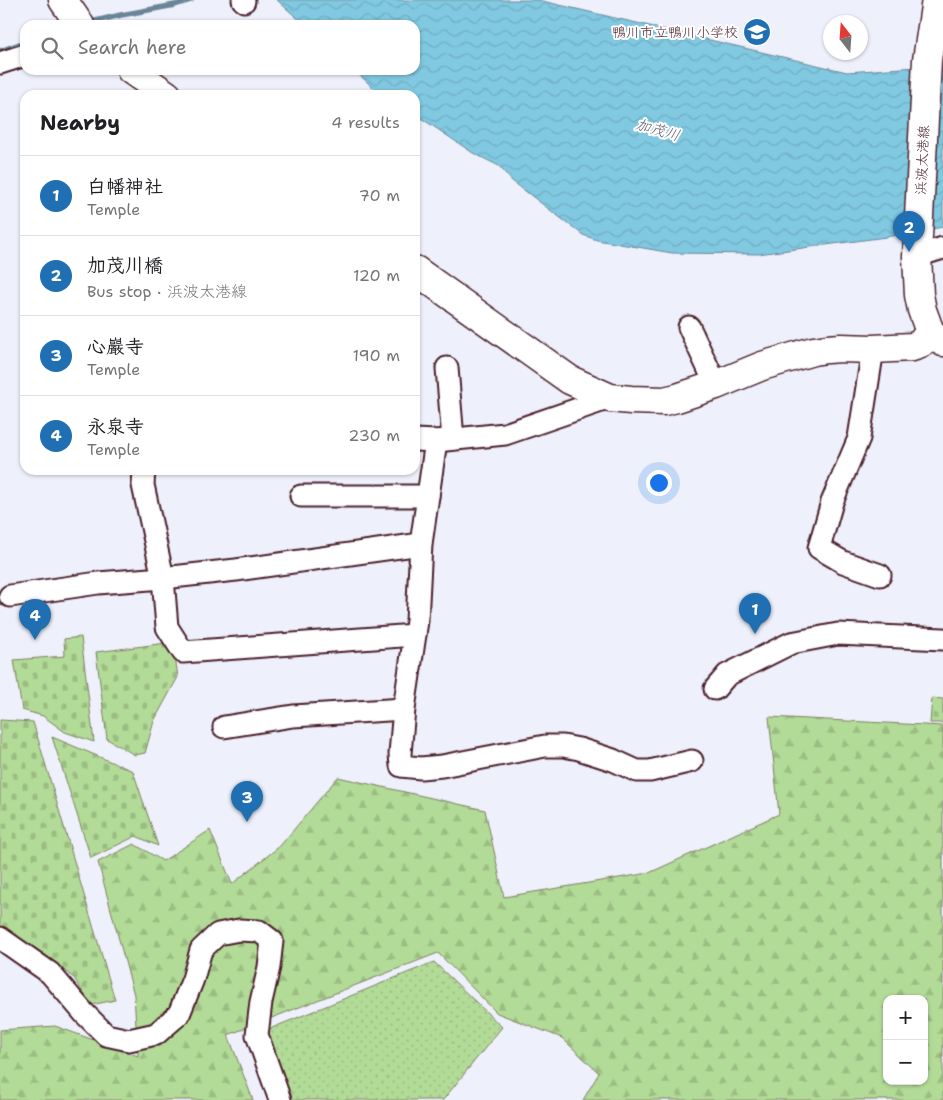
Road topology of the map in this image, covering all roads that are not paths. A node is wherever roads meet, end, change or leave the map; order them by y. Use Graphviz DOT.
graph roads {
  1 [pos="936,0"];
  2 [pos="20,57"];
  3 [pos="0,63"];
  4 [pos="138,75"];
  5 [pos="160,90"];
  6 [pos="926,249"];
  7 [pos="420,274"];
  8 [pos="689,327"];
  9 [pos="937,337"];
  10 [pos="873,349"];
  11 [pos="447,368"];
  12 [pos="716,385"];
  13 [pos="610,398"];
  14 [pos="420,440"];
  15 [pos="444,440"];
  16 [pos="144,475"];
  17 [pos="301,496"];
  18 [pos="428,496"];
  19 [pos="421,544"];
  20 [pos="880,576"];
  21 [pos="163,578"];
  22 [pos="10,596"];
  23 [pos="415,635"];
  24 [pos="943,639"];
  25 [pos="715,689"];
  26 [pos="404,709"];
  27 [pos="224,726"];
  28 [pos="692,761"];
  29 [pos="0,938"];
  30 [pos="280,1100"];
  1 -- 6 [label="street, 浜波太港線"];
  2 -- 3 [label="street"];
  4 -- 5 [label="street"];
  6 -- 9 [label="street, 浜波太港線"];
  7 -- 13 [label="street"];
  8 -- 12 [label="street"];
  9 -- 10 [label="street"];
  10 -- 12 [label="street"];
  10 -- 20 [label="street"];
  11 -- 15 [label="street"];
  12 -- 13 [label="street"];
  13 -- 15 [label="street"];
  14 -- 15 [label="street"];
  15 -- 18 [label="street"];
  16 -- 21 [label="street"];
  17 -- 18 [label="street"];
  18 -- 19 [label="street"];
  19 -- 21 [label="street"];
  19 -- 23 [label="street"];
  21 -- 22 [label="street"];
  21 -- 23 [label="street"];
  23 -- 26 [label="street"];
  24 -- 25 [label="street"];
  26 -- 27 [label="street"];
  26 -- 28 [label="street"];
  29 -- 30 [label="street"];
}
